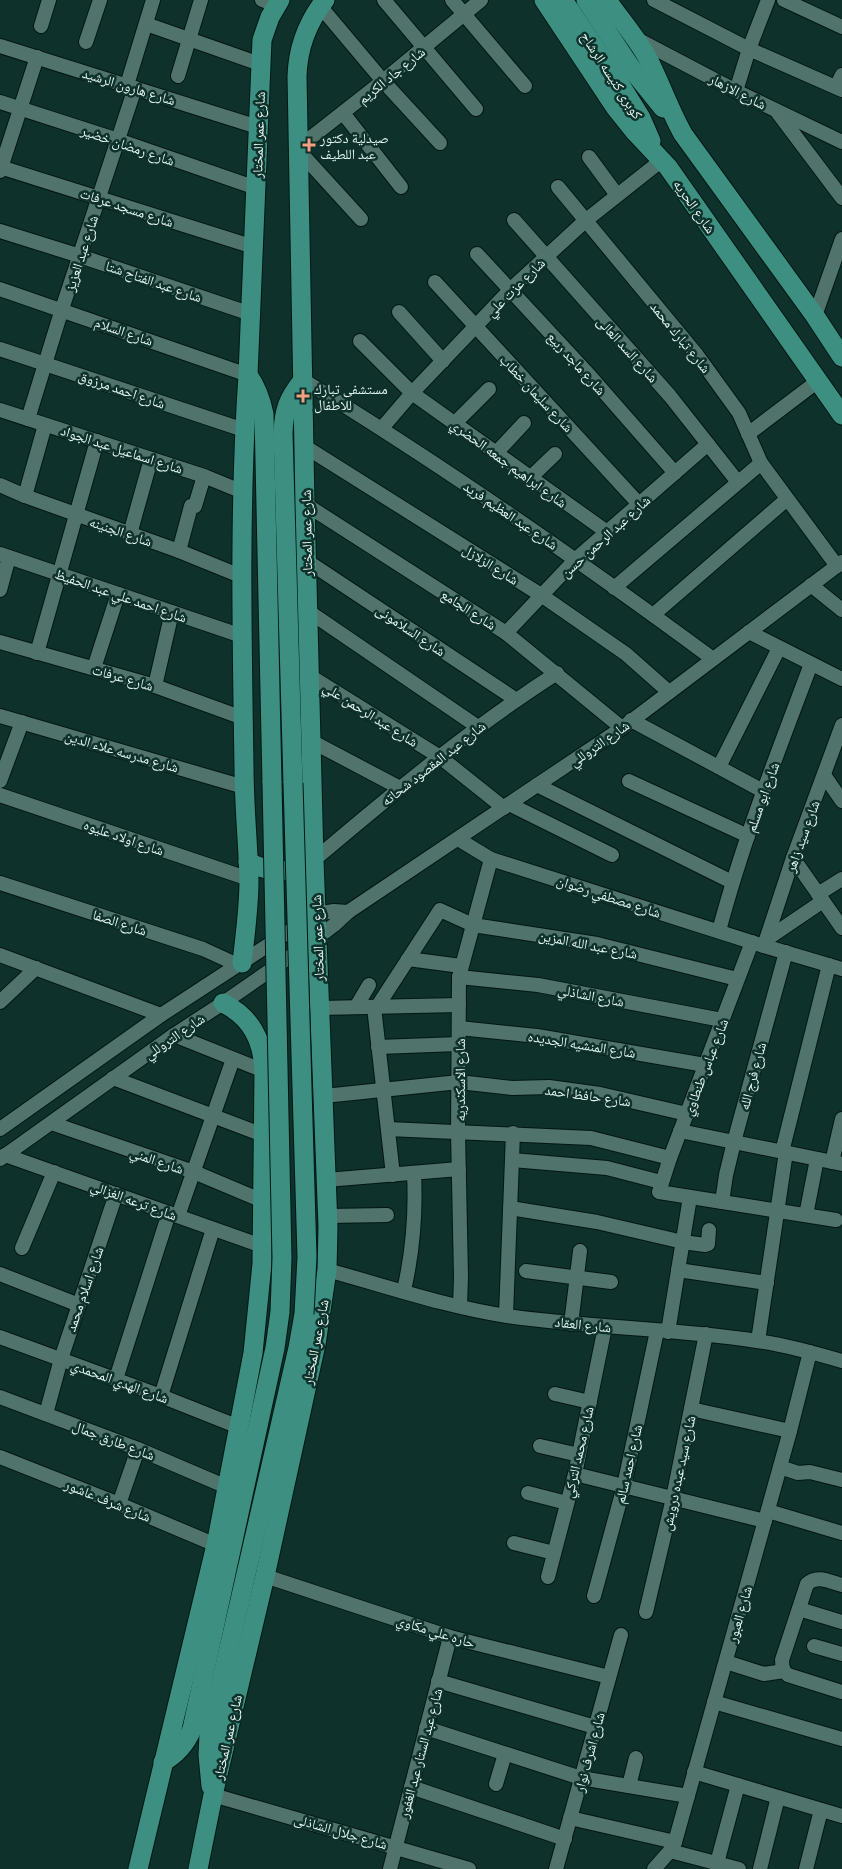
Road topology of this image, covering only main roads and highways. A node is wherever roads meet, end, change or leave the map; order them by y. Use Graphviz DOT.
graph roads {
  1 [pos="544,0"];
  2 [pos="563,0"];
  3 [pos="586,0"];
  4 [pos="606,0"];
  5 [pos="273,2"];
  6 [pos="323,3"];
  7 [pos="676,122"];
  8 [pos="658,157"];
  9 [pos="842,357"];
  10 [pos="248,375"];
  11 [pos="303,380"];
  12 [pos="842,415"];
  13 [pos="314,860"];
  14 [pos="248,870"];
  15 [pos="240,964"];
  16 [pos="223,1004"];
  17 [pos="321,1038"];
  18 [pos="260,1042"];
  19 [pos="262,1255"];
  20 [pos="327,1270"];
  21 [pos="163,1762"];
  22 [pos="213,1795"];
  23 [pos="138,1869"];
  24 [pos="198,1869"];
  1 -- 8 [label="main road, شارع الحريه"];
  2 -- 8 [label="main road, كوبرى كنيسه الرشاح"];
  3 -- 7 [label="main road, كوبرى كنيسه الرشاح"];
  4 -- 7 [label="main road"];
  5 -- 10 [label="main road, شارع عمر المختار"];
  6 -- 11 [label="main road, شارع عمر المختار"];
  7 -- 9 [label="main road"];
  8 -- 12 [label="main road, شارع الحريه"];
  10 -- 14 [label="main road, شارع عمر المختار"];
  10 -- 21 [label="main road, bridge"];
  11 -- 13 [label="main road, شارع عمر المختار"];
  11 -- 22 [label="main road, bridge"];
  13 -- 14 [label="main road"];
  13 -- 17 [label="main road, شارع عمر المختار"];
  14 -- 15 [label="main road, شارع عمر المختار"];
  16 -- 18 [label="main road"];
  17 -- 18 [label="main road"];
  17 -- 20 [label="main road, شارع عمر المختار"];
  18 -- 19 [label="main road"];
  19 -- 20 [label="main road"];
  19 -- 21 [label="main road"];
  20 -- 22 [label="main road, شارع عمر المختار"];
  21 -- 23 [label="main road"];
  22 -- 24 [label="main road, شارع عمر المختار"];
}
